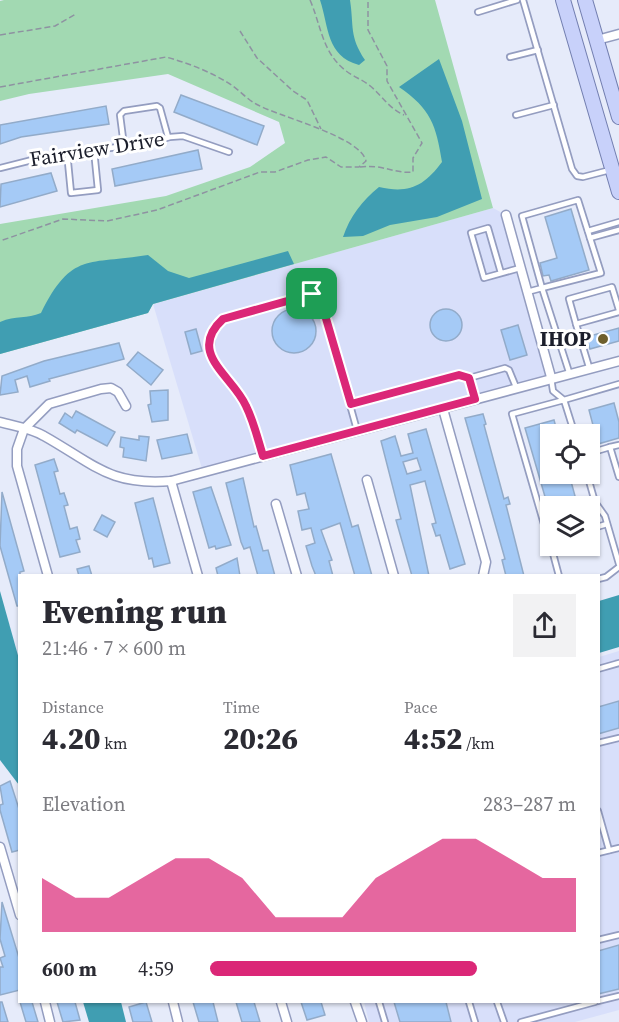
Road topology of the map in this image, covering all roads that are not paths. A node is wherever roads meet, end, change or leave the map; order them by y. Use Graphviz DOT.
graph roads {
  1 [pos="517,0"];
  2 [pos="523,0"];
  3 [pos="563,0"];
  4 [pos="585,0"];
  5 [pos="478,12"];
  6 [pos="619,34"];
  7 [pos="597,40"];
  8 [pos="538,50"];
  9 [pos="510,57"];
  10 [pos="554,105"];
  11 [pos="516,115"];
  12 [pos="619,117"];
  13 [pos="168,137"];
  14 [pos="124,146"];
  15 [pos="94,150"];
  16 [pos="67,152"];
  17 [pos="229,152"];
  18 [pos="0,168"];
  19 [pos="612,170"];
  20 [pos="619,192"];
  21 [pos="506,216"];
  22 [pos="619,222"];
  23 [pos="619,230"];
  24 [pos="588,231"];
  25 [pos="590,238"];
  26 [pos="520,268"];
  27 [pos="501,273"];
  28 [pos="542,288"];
  29 [pos="527,292"];
  30 [pos="619,311"];
  31 [pos="576,324"];
  32 [pos="619,361"];
  33 [pos="589,367"];
  34 [pos="569,372"];
  35 [pos="550,377"];
  36 [pos="469,378"];
  37 [pos="619,384"];
  38 [pos="516,387"];
  39 [pos="475,399"];
  40 [pos="564,400"];
  41 [pos="351,404"];
  42 [pos="126,406"];
  43 [pos="443,409"];
  44 [pos="0,422"];
  45 [pos="572,424"];
  46 [pos="24,429"];
  47 [pos="357,430"];
  48 [pos="619,445"];
  49 [pos="610,447"];
  50 [pos="600,450"];
  51 [pos="263,456"];
  52 [pos="619,477"];
  53 [pos="366,480"];
  54 [pos="171,481"];
  55 [pos="590,484"];
  56 [pos="276,504"];
  57 [pos="540,509"];
  58 [pos="607,524"];
  59 [pos="600,526"];
  60 [pos="554,556"];
  61 [pos="619,565"];
  62 [pos="47,574"];
  63 [pos="197,574"];
  64 [pos="296,574"];
  65 [pos="393,574"];
  66 [pos="484,574"];
  67 [pos="559,574"];
  68 [pos="600,578"];
  69 [pos="619,663"];
  70 [pos="600,668"];
  71 [pos="619,738"];
  72 [pos="600,743"];
  73 [pos="600,818"];
  74 [pos="619,848"];
  75 [pos="609,850"];
  76 [pos="1,851"];
  77 [pos="600,852"];
  78 [pos="18,908"];
  79 [pos="619,934"];
  80 [pos="600,939"];
  81 [pos="619,996"];
  82 [pos="600,1001"];
  83 [pos="45,1003"];
  84 [pos="173,1003"];
  85 [pos="281,1003"];
  86 [pos="356,1003"];
  87 [pos="379,1003"];
  88 [pos="469,1003"];
  89 [pos="497,1003"];
  90 [pos="593,1003"];
  91 [pos="50,1022"];
  92 [pos="178,1022"];
  93 [pos="286,1022"];
  94 [pos="362,1022"];
  95 [pos="385,1022"];
  96 [pos="475,1022"];
  97 [pos="504,1022"];
  98 [pos="521,1022"];
  1 -- 5 [label="lane"];
  2 -- 8 [label="lane"];
  3 -- 19 [label="main road"];
  4 -- 7 [label="main road"];
  6 -- 7 [label="street"];
  7 -- 12 [label="main road"];
  8 -- 9 [label="lane"];
  8 -- 10 [label="lane"];
  10 -- 11 [label="lane"];
  10 -- 19 [label="lane"];
  13 -- 14 [label="lane, Fairview Drive"];
  13 -- 14 [label="lane"];
  13 -- 17 [label="lane, Fairview Drive"];
  14 -- 15 [label="lane, Fairview Drive"];
  15 -- 16 [label="lane, Fairview Drive"];
  15 -- 16 [label="lane"];
  16 -- 18 [label="lane, Fairview Drive"];
  19 -- 20 [label="main road"];
  21 -- 26 [label="street"];
  22 -- 24 [label="lane"];
  23 -- 25 [label="lane"];
  24 -- 25 [label="lane"];
  24 -- 28 [label="lane"];
  25 -- 28 [label="lane"];
  26 -- 27 [label="lane"];
  26 -- 29 [label="street"];
  27 -- 27 [label="lane"];
  28 -- 29 [label="lane"];
  28 -- 34 [label="lane"];
  29 -- 35 [label="street"];
  30 -- 31 [label="lane"];
  30 -- 31 [label="lane"];
  31 -- 33 [label="lane"];
  32 -- 33 [label="street"];
  33 -- 34 [label="street"];
  34 -- 35 [label="street"];
  35 -- 38 [label="street"];
  35 -- 40 [label="lane"];
  36 -- 38 [label="lane"];
  36 -- 39 [label="lane"];
  36 -- 41 [label="lane"];
  37 -- 40 [label="lane"];
  38 -- 39 [label="street"];
  39 -- 43 [label="street"];
  40 -- 45 [label="lane"];
  40 -- 57 [label="lane"];
  41 -- 47 [label="lane"];
  41 -- 51 [label="lane"];
  42 -- 46 [label="street"];
  43 -- 47 [label="street"];
  43 -- 66 [label="street"];
  44 -- 46 [label="street"];
  46 -- 54 [label="street"];
  46 -- 62 [label="street"];
  47 -- 51 [label="street"];
  48 -- 49 [label="lane"];
  49 -- 50 [label="lane"];
  49 -- 52 [label="lane"];
  51 -- 54 [label="street"];
  53 -- 65 [label="street"];
  54 -- 63 [label="street"];
  55 -- 58 [label="lane"];
  56 -- 64 [label="street"];
  58 -- 59 [label="lane"];
  58 -- 61 [label="lane"];
  60 -- 67 [label="lane"];
  61 -- 68 [label="lane"];
  69 -- 70 [label="lane"];
  71 -- 72 [label="lane"];
  73 -- 75 [label="lane"];
  74 -- 75 [label="lane"];
  75 -- 77 [label="lane"];
  76 -- 78 [label="street"];
  79 -- 80 [label="lane"];
  81 -- 82 [label="lane"];
  83 -- 91 [label="street"];
  84 -- 92 [label="street"];
  85 -- 93 [label="street"];
  86 -- 94 [label="street"];
  87 -- 95 [label="lane"];
  88 -- 96 [label="lane"];
  89 -- 97 [label="lane"];
  90 -- 98 [label="lane"];
}
